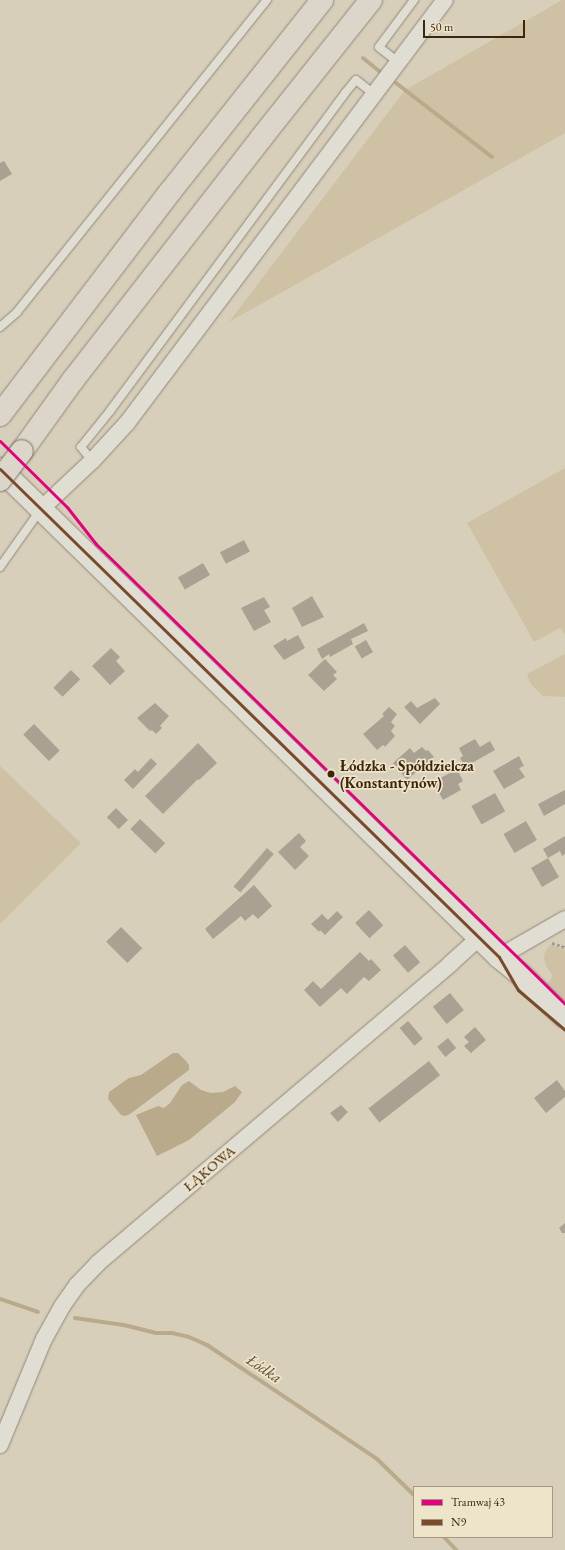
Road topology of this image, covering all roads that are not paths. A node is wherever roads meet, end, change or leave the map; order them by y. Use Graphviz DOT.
graph roads {
  1 [pos="267,0"];
  2 [pos="322,0"];
  3 [pos="371,0"];
  4 [pos="414,0"];
  5 [pos="445,0"];
  6 [pos="398,62"];
  7 [pos="374,94"];
  8 [pos="0,327"];
  9 [pos="0,415"];
  10 [pos="92,461"];
  11 [pos="0,469"];
  12 [pos="0,480"];
  13 [pos="41,509"];
  14 [pos="0,567"];
  15 [pos="565,919"];
  16 [pos="479,938"];
  17 [pos="499,958"];
  18 [pos="565,1017"];
  19 [pos="565,1030"];
  20 [pos="0,1445"];
  1 -- 8 [label="lane"];
  2 -- 9 [label="highway"];
  3 -- 12 [label="highway, bridge"];
  4 -- 6 [label="lane"];
  5 -- 6 [label="street"];
  6 -- 7 [label="street"];
  7 -- 10 [label="street"];
  7 -- 10 [label="lane"];
  10 -- 13 [label="street"];
  11 -- 13 [label="main road"];
  13 -- 14 [label="lane"];
  13 -- 16 [label="main road"];
  15 -- 17 [label="street"];
  16 -- 17 [label="main road"];
  16 -- 20 [label="street, ŁĄKOWA"];
  17 -- 18 [label="main road"];
  17 -- 19 [label="main road"];
}
